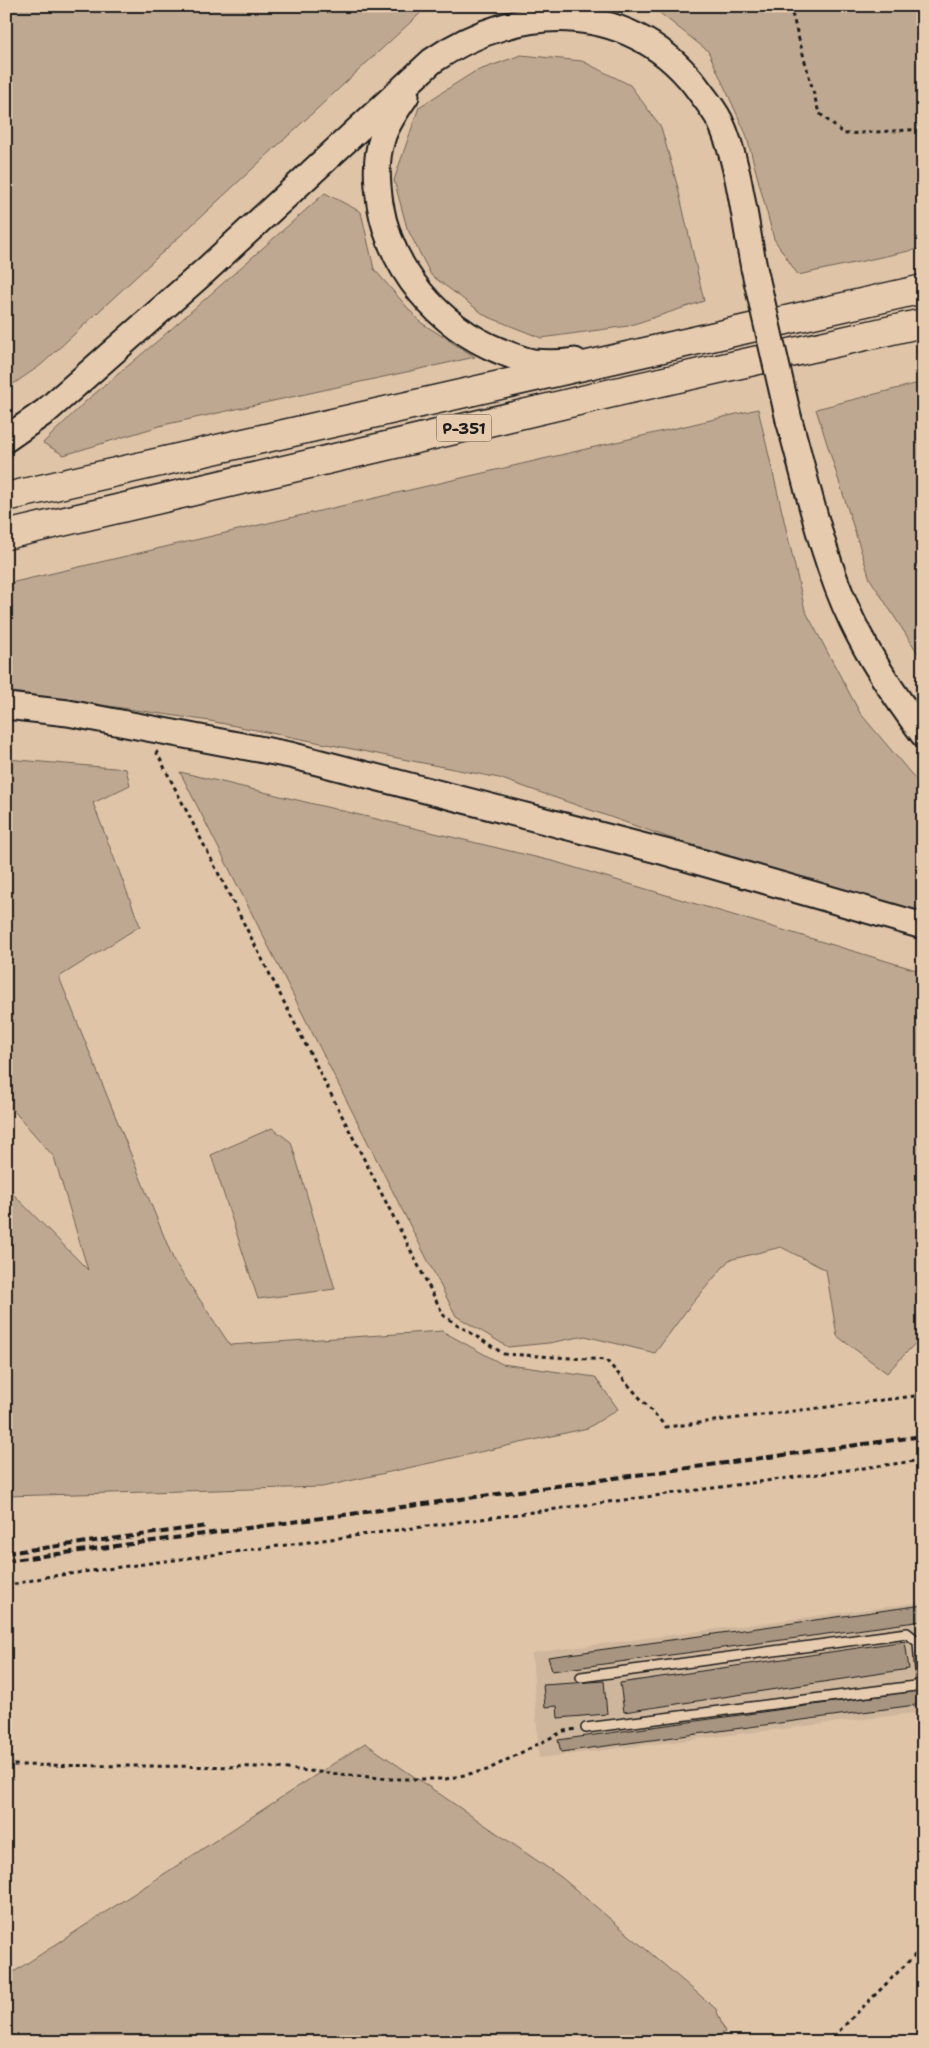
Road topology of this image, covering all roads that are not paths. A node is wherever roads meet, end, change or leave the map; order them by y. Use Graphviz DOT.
graph roads {
  1 [pos="422,70"];
  2 [pos="923,289"];
  3 [pos="923,323"];
  4 [pos="629,355"];
  5 [pos="6,439"];
  6 [pos="6,497"];
  7 [pos="6,535"];
  8 [pos="6,706"];
  9 [pos="923,734"];
  10 [pos="923,926"];
  11 [pos="582,1677"];
  12 [pos="922,1684"];
  13 [pos="586,1728"];
  1 -- 4 [label="main road"];
  1 -- 5 [label="main road"];
  1 -- 9 [label="main road, bridge"];
  2 -- 4 [label="main road, Р-351"];
  3 -- 7 [label="main road, Р-351"];
  4 -- 6 [label="main road, Р-351"];
  8 -- 10 [label="main road"];
  11 -- 12 [label="lane"];
  12 -- 13 [label="lane"];
}
